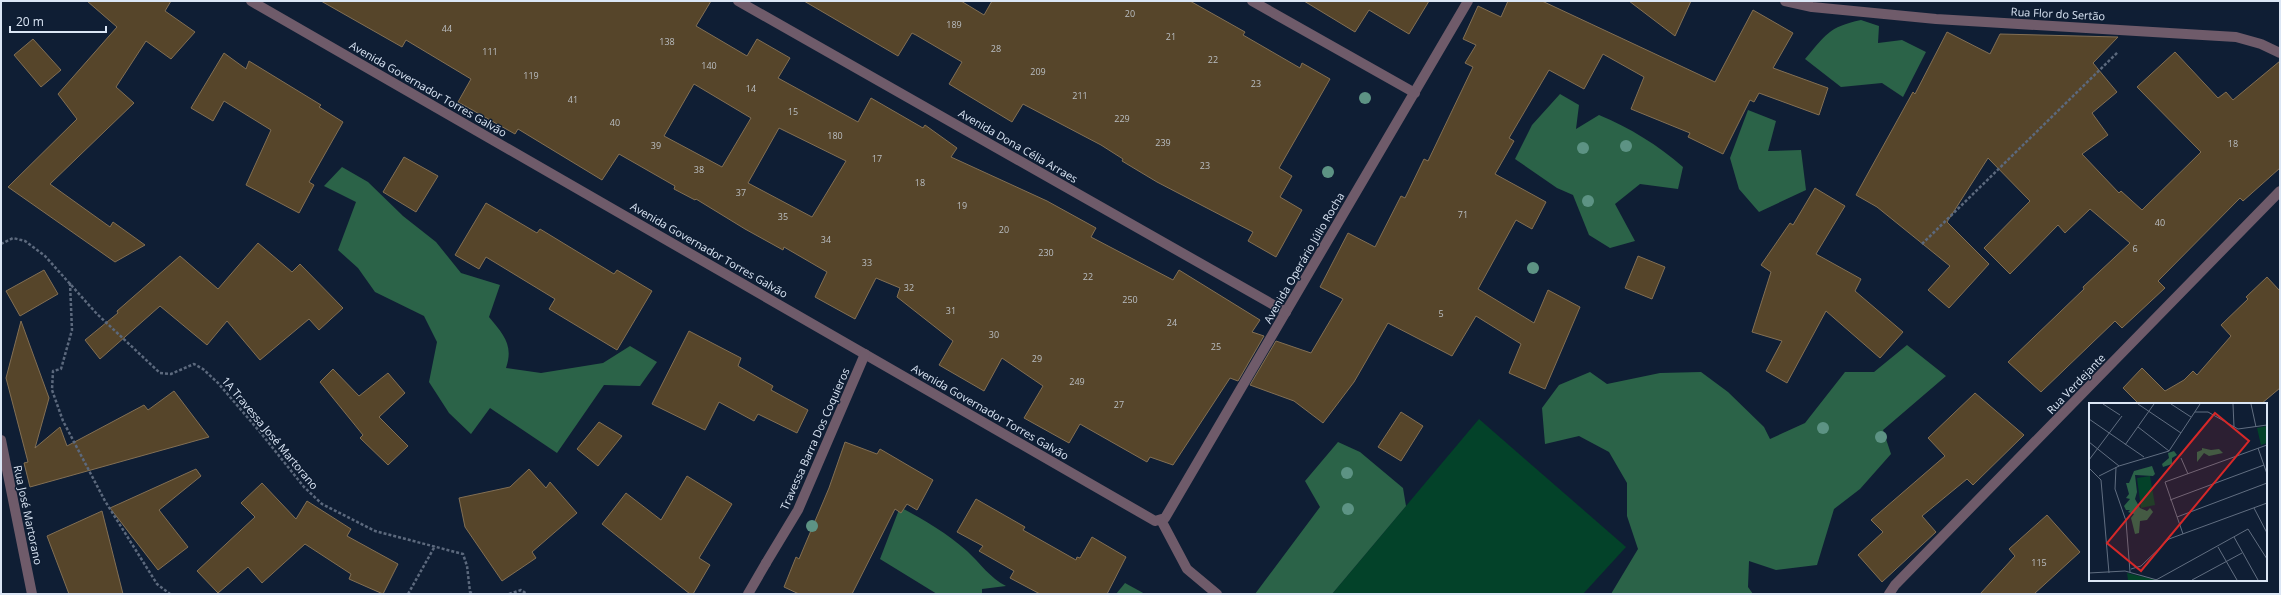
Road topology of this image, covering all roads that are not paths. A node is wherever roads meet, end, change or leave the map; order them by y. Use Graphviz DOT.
graph roads {
  1 [pos="251,1"];
  2 [pos="738,1"];
  3 [pos="1252,1"];
  4 [pos="1468,1"];
  5 [pos="1785,1"];
  6 [pos="2280,53"];
  7 [pos="1415,93"];
  8 [pos="2280,191"];
  9 [pos="1286,312"];
  10 [pos="865,354"];
  11 [pos="1,440"];
  12 [pos="1158,521"];
  13 [pos="32,594"];
  14 [pos="748,594"];
  15 [pos="1217,594"];
  16 [pos="1889,594"];
  1 -- 10 [label="street, Avenida Governador Torres Galvão"];
  2 -- 9 [label="street, Avenida Dona Célia Arraes"];
  3 -- 7 [label="street"];
  4 -- 7 [label="street, Avenida Operário Júlio Rocha"];
  5 -- 6 [label="street, Rua Flor do Sertão"];
  7 -- 9 [label="street, Avenida Operário Júlio Rocha"];
  8 -- 16 [label="street, Rua Verdejante"];
  9 -- 12 [label="street, Avenida Operário Júlio Rocha"];
  10 -- 12 [label="street, Avenida Governador Torres Galvão"];
  10 -- 14 [label="street, Travessa Barra Dos Coquieros"];
  11 -- 13 [label="street, Rua José Martorano"];
  12 -- 15 [label="street"];
}
